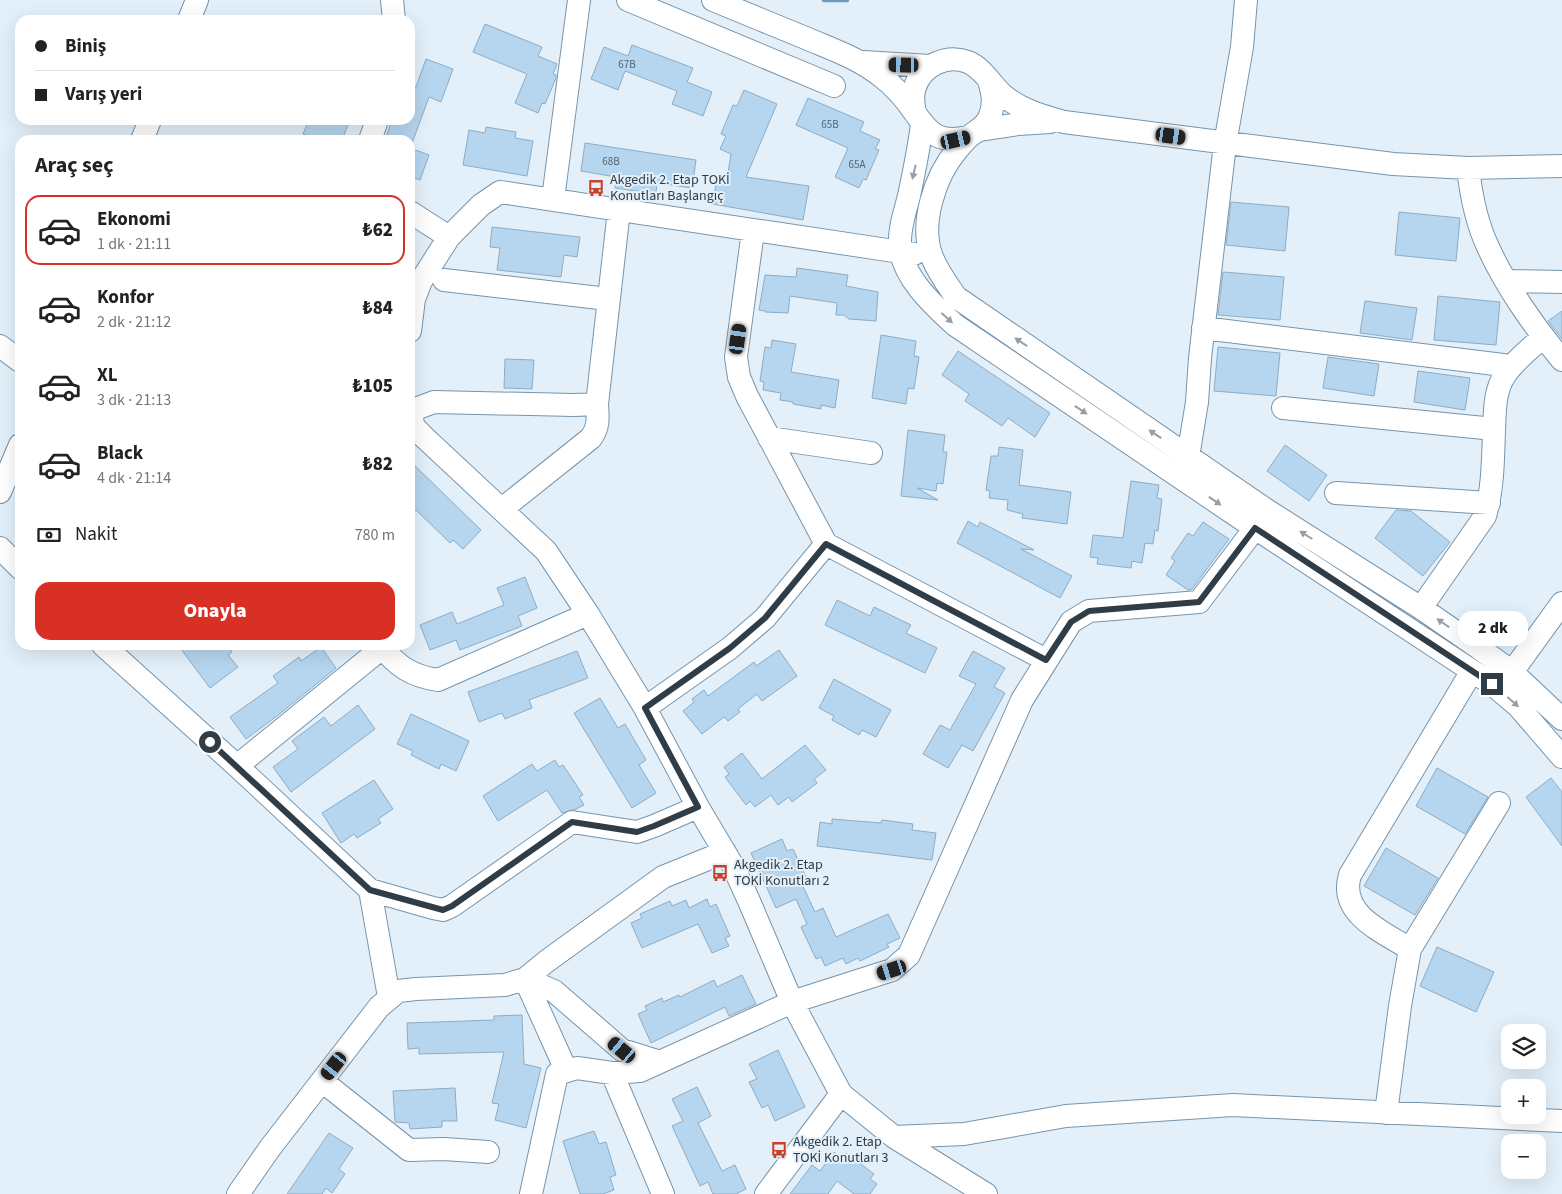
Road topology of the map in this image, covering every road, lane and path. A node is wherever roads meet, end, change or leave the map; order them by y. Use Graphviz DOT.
graph roads {
  1 [pos="197,0"];
  2 [pos="392,0"];
  3 [pos="579,0"];
  4 [pos="628,0"];
  5 [pos="713,0"];
  6 [pos="1246,0"];
  7 [pos="191,15"];
  8 [pos="394,15"];
  9 [pos="863,62"];
  10 [pos="930,66"];
  11 [pos="989,81"];
  12 [pos="834,86"];
  13 [pos="918,119"];
  14 [pos="1064,122"];
  15 [pos="974,133"];
  16 [pos="1225,144"];
  17 [pos="1562,166"];
  18 [pos="1468,168"];
  19 [pos="553,199"];
  20 [pos="619,210"];
  21 [pos="415,215"];
  22 [pos="753,231"];
  23 [pos="449,237"];
  24 [pos="902,254"];
  25 [pos="932,256"];
  26 [pos="444,280"];
  27 [pos="1506,281"];
  28 [pos="1562,282"];
  29 [pos="415,296"];
  30 [pos="608,299"];
  31 [pos="1203,328"];
  32 [pos="1543,336"];
  33 [pos="0,346"];
  34 [pos="15,357"];
  35 [pos="1562,360"];
  36 [pos="1511,367"];
  37 [pos="598,404"];
  38 [pos="1283,408"];
  39 [pos="415,410"];
  40 [pos="415,427"];
  41 [pos="1494,429"];
  42 [pos="769,438"];
  43 [pos="870,454"];
  44 [pos="1188,457"];
  45 [pos="15,458"];
  46 [pos="0,492"];
  47 [pos="1336,493"];
  48 [pos="1489,503"];
  49 [pos="502,509"];
  50 [pos="1261,519"];
  51 [pos="826,544"];
  52 [pos="0,548"];
  53 [pos="15,563"];
  54 [pos="1562,603"];
  55 [pos="1421,608"];
  56 [pos="588,614"];
  57 [pos="109,650"];
  58 [pos="376,650"];
  59 [pos="385,650"];
  60 [pos="1046,660"];
  61 [pos="1472,671"];
  62 [pos="1512,672"];
  63 [pos="645,708"];
  64 [pos="1562,719"];
  65 [pos="1562,757"];
  66 [pos="237,766"];
  67 [pos="1499,804"];
  68 [pos="698,807"];
  69 [pos="725,852"];
  70 [pos="370,890"];
  71 [pos="1410,949"];
  72 [pos="526,979"];
  73 [pos="389,997"];
  74 [pos="792,1002"];
  75 [pos="660,1062"];
  76 [pos="566,1070"];
  77 [pos="612,1073"];
  78 [pos="322,1081"];
  79 [pos="841,1094"];
  80 [pos="1386,1113"];
  81 [pos="1562,1121"];
  82 [pos="894,1137"];
  83 [pos="488,1152"];
  84 [pos="238,1194"];
  85 [pos="531,1194"];
  86 [pos="663,1194"];
  87 [pos="766,1194"];
  88 [pos="986,1194"];
  1 -- 7 [label="street"];
  2 -- 8 [label="street"];
  3 -- 19 [label="street"];
  4 -- 12 [label="street"];
  5 -- 9 [label="street"];
  6 -- 16 [label="street"];
  9 -- 10 [label="street"];
  9 -- 13 [label="street"];
  10 -- 11 [label="street"];
  10 -- 13 [label="street"];
  11 -- 14 [label="street"];
  11 -- 15 [label="street"];
  13 -- 15 [label="street"];
  13 -- 24 [label="street, one-way"];
  14 -- 15 [label="street"];
  14 -- 16 [label="street"];
  15 -- 25 [label="street"];
  16 -- 18 [label="street"];
  16 -- 31 [label="street"];
  17 -- 18 [label="street"];
  18 -- 27 [label="street"];
  19 -- 20 [label="street"];
  19 -- 23 [label="street"];
  20 -- 22 [label="street"];
  20 -- 30 [label="street"];
  21 -- 23 [label="street"];
  22 -- 24 [label="street"];
  22 -- 42 [label="street"];
  23 -- 29 [label="street"];
  24 -- 25 [label="street"];
  24 -- 50 [label="street, one-way"];
  44 -- 25 [label="street, one-way"];
  26 -- 30 [label="street"];
  27 -- 28 [label="street"];
  27 -- 32 [label="street"];
  30 -- 37 [label="street"];
  31 -- 36 [label="street"];
  31 -- 44 [label="street"];
  32 -- 35 [label="street"];
  32 -- 36 [label="street"];
  33 -- 34 [label="street"];
  36 -- 41 [label="street"];
  37 -- 39 [label="street"];
  37 -- 49 [label="street"];
  38 -- 41 [label="street"];
  40 -- 49 [label="street"];
  41 -- 48 [label="street"];
  42 -- 43 [label="street"];
  42 -- 51 [label="street"];
  44 -- 50 [label="street"];
  45 -- 46 [label="street"];
  47 -- 48 [label="street"];
  48 -- 55 [label="street"];
  49 -- 56 [label="street"];
  55 -- 50 [label="street, one-way"];
  50 -- 60 [label="street"];
  50 -- 61 [label="street"];
  51 -- 60 [label="street"];
  51 -- 63 [label="street"];
  52 -- 53 [label="street"];
  54 -- 62 [label="street"];
  62 -- 55 [label="street, one-way"];
  56 -- 59 [label="street"];
  56 -- 63 [label="street"];
  57 -- 66 [label="street"];
  58 -- 66 [label="street"];
  60 -- 74 [label="street"];
  61 -- 65 [label="street, one-way"];
  61 -- 71 [label="street"];
  62 -- 64 [label="street"];
  63 -- 68 [label="street"];
  66 -- 70 [label="street"];
  67 -- 71 [label="street"];
  68 -- 69 [label="street"];
  68 -- 70 [label="street"];
  69 -- 72 [label="street"];
  69 -- 74 [label="street"];
  70 -- 73 [label="street"];
  71 -- 80 [label="street"];
  72 -- 73 [label="street"];
  72 -- 75 [label="street"];
  72 -- 76 [label="street"];
  73 -- 78 [label="street"];
  74 -- 75 [label="street"];
  74 -- 79 [label="street"];
  75 -- 77 [label="street"];
  76 -- 77 [label="street"];
  76 -- 85 [label="street"];
  77 -- 86 [label="street"];
  78 -- 83 [label="street"];
  78 -- 84 [label="street"];
  79 -- 82 [label="street"];
  79 -- 87 [label="street"];
  80 -- 81 [label="street"];
  80 -- 82 [label="street"];
  82 -- 88 [label="street"];
}
